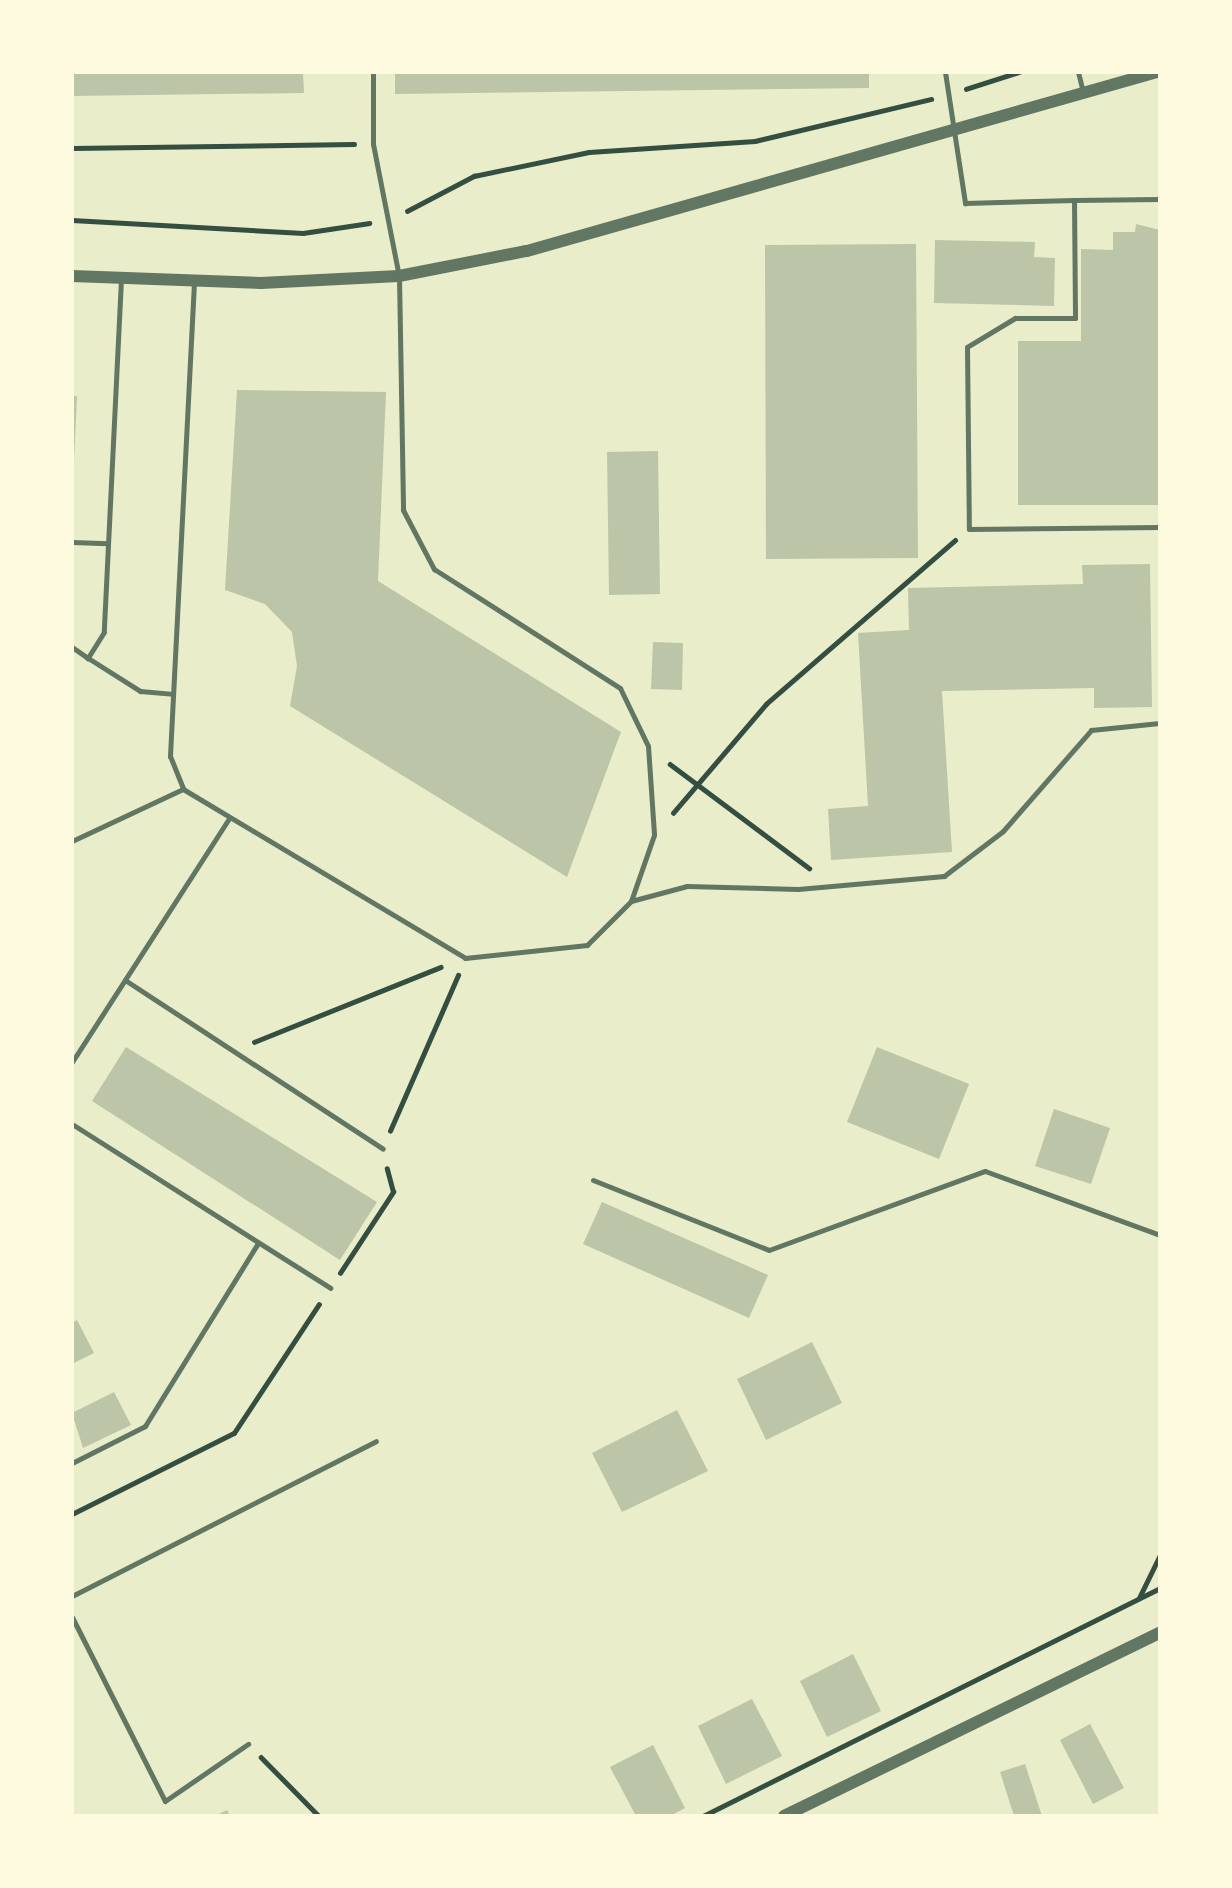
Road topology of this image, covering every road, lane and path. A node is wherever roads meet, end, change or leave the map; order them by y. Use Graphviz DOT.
graph roads {
  1 [pos="373,72"];
  2 [pos="944,72"];
  3 [pos="1019,72"];
  4 [pos="1079,72"];
  5 [pos="1157,72"];
  6 [pos="1083,92"];
  7 [pos="945,96"];
  8 [pos="951,131"];
  9 [pos="373,144"];
  10 [pos="72,148"];
  11 [pos="1074,200"];
  12 [pos="1160,200"];
  13 [pos="72,220"];
  14 [pos="387,221"];
  15 [pos="72,276"];
  16 [pos="399,276"];
  17 [pos="121,279"];
  18 [pos="194,282"];
  19 [pos="1160,527"];
  20 [pos="969,529"];
  21 [pos="72,541"];
  22 [pos="108,543"];
  23 [pos="72,647"];
  24 [pos="88,658"];
  25 [pos="173,694"];
  26 [pos="1160,723"];
  27 [pos="648,746"];
  28 [pos="696,785"];
  29 [pos="183,789"];
  30 [pos="229,818"];
  31 [pos="654,835"];
  32 [pos="72,841"];
  33 [pos="833,886"];
  34 [pos="631,901"];
  35 [pos="465,958"];
  36 [pos="125,981"];
  37 [pos="233,1051"];
  38 [pos="72,1062"];
  39 [pos="72,1124"];
  40 [pos="383,1149"];
  41 [pos="593,1180"];
  42 [pos="1160,1235"];
  43 [pos="258,1243"];
  44 [pos="330,1288"];
  45 [pos="376,1441"];
  46 [pos="72,1463"];
  47 [pos="72,1514"];
  48 [pos="1160,1555"];
  49 [pos="1160,1588"];
  50 [pos="72,1596"];
  51 [pos="1139,1599"];
  52 [pos="72,1618"];
  53 [pos="1160,1633"];
  54 [pos="248,1744"];
  55 [pos="319,1816"];
  56 [pos="703,1816"];
  57 [pos="784,1816"];
  1 -- 9 [label="lane"];
  2 -- 7 [label="lane"];
  3 -- 7 [label="path"];
  4 -- 6 [label="lane"];
  5 -- 6 [label="street"];
  6 -- 8 [label="street"];
  7 -- 8 [label="lane"];
  7 -- 14 [label="path"];
  8 -- 11 [label="lane"];
  8 -- 16 [label="street"];
  9 -- 10 [label="path"];
  9 -- 14 [label="lane"];
  11 -- 12 [label="lane"];
  11 -- 20 [label="lane"];
  13 -- 14 [label="path"];
  14 -- 16 [label="lane"];
  15 -- 17 [label="street"];
  16 -- 18 [label="street"];
  16 -- 27 [label="lane"];
  17 -- 18 [label="street"];
  17 -- 22 [label="lane"];
  18 -- 25 [label="lane"];
  19 -- 20 [label="lane"];
  20 -- 28 [label="path"];
  21 -- 22 [label="lane"];
  22 -- 24 [label="lane"];
  23 -- 24 [label="lane"];
  24 -- 25 [label="lane"];
  25 -- 29 [label="lane"];
  26 -- 33 [label="lane"];
  27 -- 28 [label="path"];
  27 -- 31 [label="lane"];
  28 -- 31 [label="path"];
  28 -- 33 [label="path"];
  29 -- 30 [label="lane"];
  29 -- 32 [label="lane"];
  30 -- 35 [label="lane"];
  30 -- 36 [label="lane"];
  31 -- 34 [label="lane"];
  33 -- 34 [label="lane"];
  34 -- 35 [label="lane"];
  35 -- 37 [label="path"];
  35 -- 40 [label="path"];
  36 -- 37 [label="lane"];
  36 -- 38 [label="lane"];
  37 -- 40 [label="lane"];
  39 -- 43 [label="lane"];
  40 -- 44 [label="path"];
  41 -- 42 [label="lane"];
  43 -- 44 [label="lane"];
  43 -- 46 [label="lane"];
  44 -- 47 [label="path"];
  45 -- 50 [label="lane"];
  48 -- 51 [label="path"];
  49 -- 51 [label="path"];
  51 -- 56 [label="path"];
  52 -- 54 [label="lane"];
  53 -- 57 [label="street"];
  54 -- 55 [label="path"];
}
